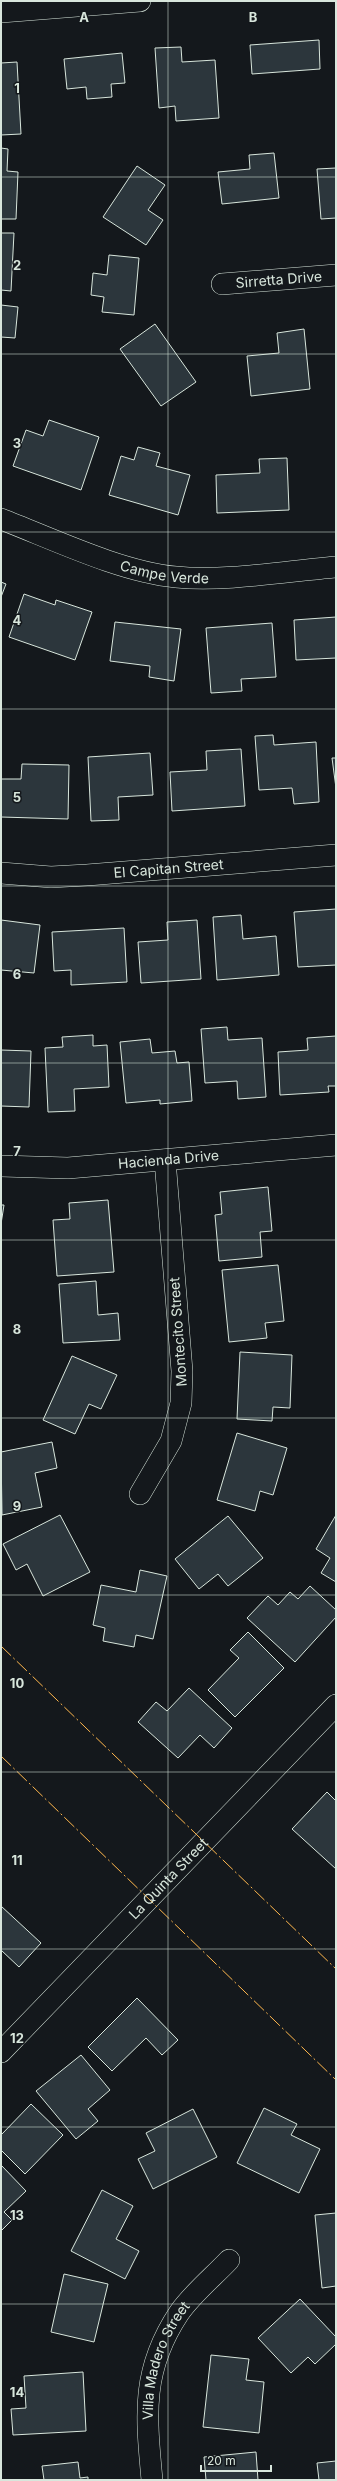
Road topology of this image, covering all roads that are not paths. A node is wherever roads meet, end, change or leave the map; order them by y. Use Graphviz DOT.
graph roads {
  1 [pos="140,1"];
  2 [pos="1,12"];
  3 [pos="336,275"];
  4 [pos="222,284"];
  5 [pos="1,519"];
  6 [pos="336,567"];
  7 [pos="336,855"];
  8 [pos="1,873"];
  9 [pos="336,1145"];
  10 [pos="165,1160"];
  11 [pos="1,1166"];
  12 [pos="140,1494"];
  13 [pos="334,1710"];
  14 [pos="1,2052"];
  15 [pos="229,2260"];
  16 [pos="152,2480"];
  1 -- 2 [label="street"];
  3 -- 4 [label="street, Sirretta Drive"];
  5 -- 6 [label="street, Campe Verde"];
  7 -- 8 [label="street, El Capitan Street"];
  9 -- 10 [label="street, Hacienda Drive"];
  10 -- 11 [label="street, Hacienda Drive"];
  10 -- 12 [label="street, Montecito Street"];
  13 -- 14 [label="street, La Quinta Street"];
  15 -- 16 [label="street, Villa Madero Street"];
}
